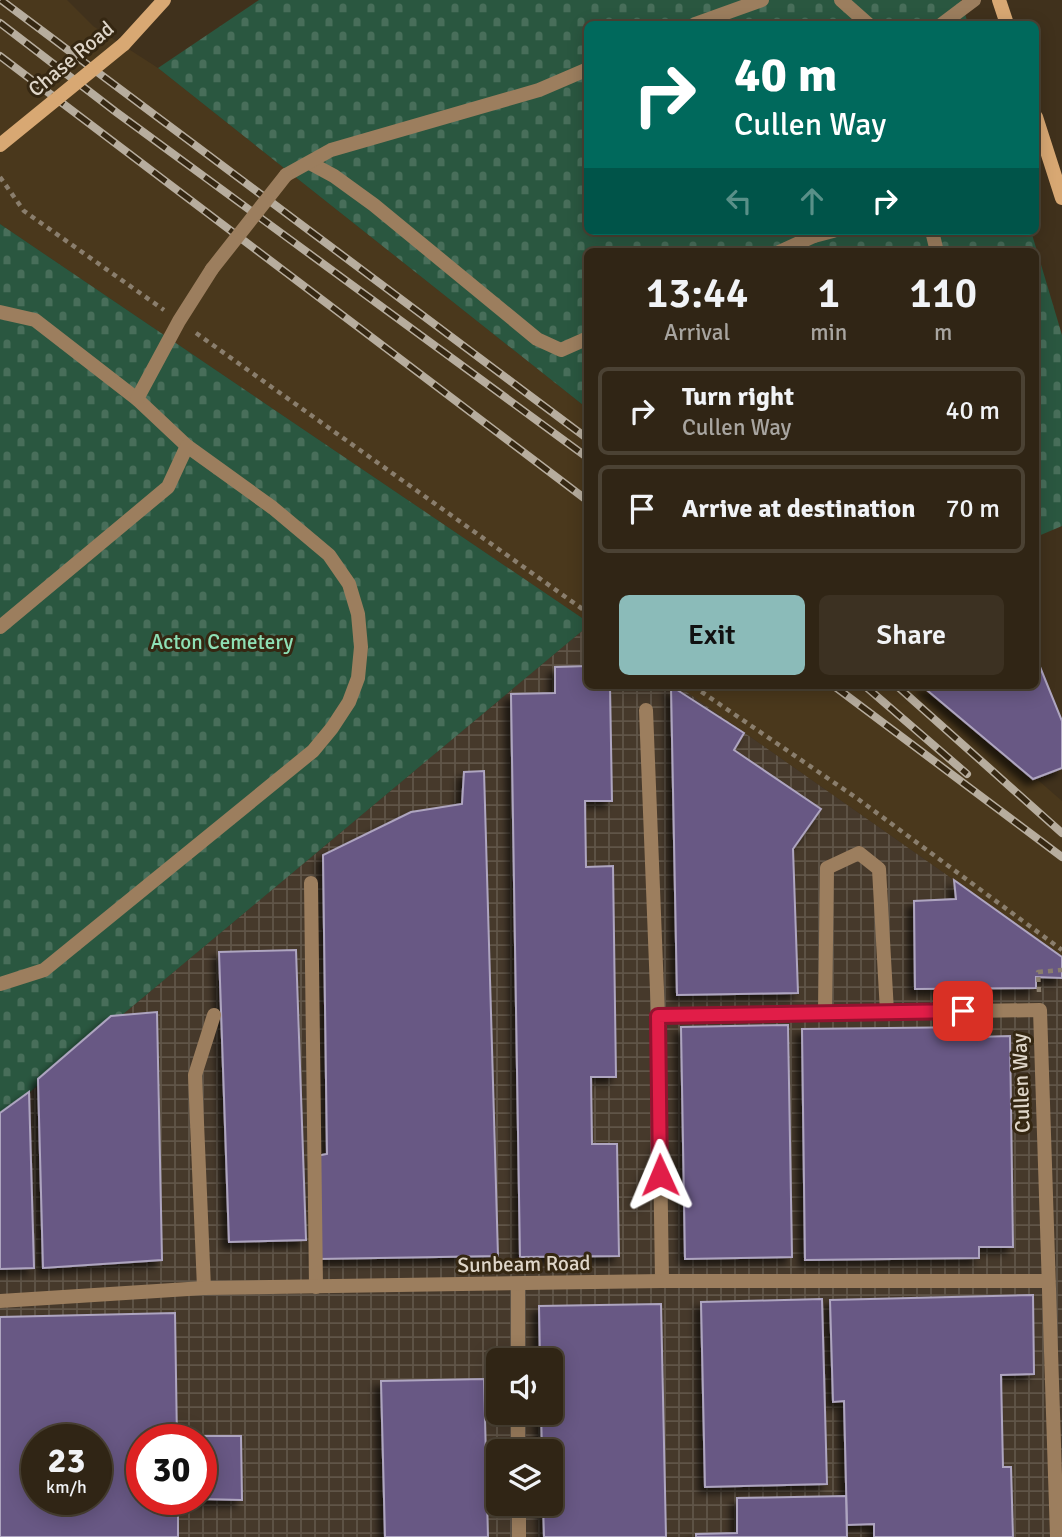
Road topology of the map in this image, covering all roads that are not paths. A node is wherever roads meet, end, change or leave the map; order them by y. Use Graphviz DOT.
graph roads {
  1 [pos="164,0"];
  2 [pos="762,0"];
  3 [pos="841,0"];
  4 [pos="974,0"];
  5 [pos="999,0"];
  6 [pos="737,8"];
  7 [pos="703,21"];
  8 [pos="726,21"];
  9 [pos="865,21"];
  10 [pos="946,21"];
  11 [pos="1006,21"];
  12 [pos="584,71"];
  13 [pos="1039,126"];
  14 [pos="0,145"];
  15 [pos="310,163"];
  16 [pos="1062,198"];
  17 [pos="806,235"];
  18 [pos="785,248"];
  19 [pos="0,312"];
  20 [pos="584,340"];
  21 [pos="136,399"];
  22 [pos="187,446"];
  23 [pos="0,627"];
  24 [pos="646,710"];
  25 [pos="311,883"];
  26 [pos="0,984"];
  27 [pos="887,1012"];
  28 [pos="825,1013"];
  29 [pos="214,1015"];
  30 [pos="658,1016"];
  31 [pos="662,1281"];
  32 [pos="1048,1281"];
  33 [pos="518,1286"];
  34 [pos="316,1287"];
  35 [pos="204,1288"];
  36 [pos="0,1301"];
  37 [pos="518,1348"];
  38 [pos="519,1516"];
  39 [pos="519,1537"];
  40 [pos="1057,1537"];
  1 -- 14 [label="street, Chase Road, bridge"];
  2 -- 6 [label="street"];
  3 -- 9 [label="street"];
  4 -- 10 [label="street"];
  5 -- 11 [label="street"];
  6 -- 7 [label="street"];
  6 -- 8 [label="street"];
  12 -- 15 [label="street"];
  13 -- 16 [label="street"];
  15 -- 20 [label="street"];
  15 -- 21 [label="street, bridge"];
  17 -- 18 [label="street"];
  19 -- 21 [label="street"];
  21 -- 22 [label="street"];
  22 -- 23 [label="street"];
  22 -- 26 [label="street"];
  24 -- 30 [label="street"];
  25 -- 34 [label="street"];
  27 -- 28 [label="street, Cullen Way"];
  27 -- 28 [label="street"];
  27 -- 32 [label="street, Cullen Way"];
  28 -- 30 [label="street, Cullen Way"];
  29 -- 35 [label="street"];
  30 -- 31 [label="street"];
  31 -- 32 [label="street, Sunbeam Road"];
  31 -- 33 [label="street, Sunbeam Road"];
  32 -- 40 [label="street, Cullen Way"];
  33 -- 34 [label="street, Sunbeam Road"];
  33 -- 37 [label="street"];
  34 -- 35 [label="street, Sunbeam Road"];
  35 -- 36 [label="street, Sunbeam Road"];
  38 -- 39 [label="street"];
}
